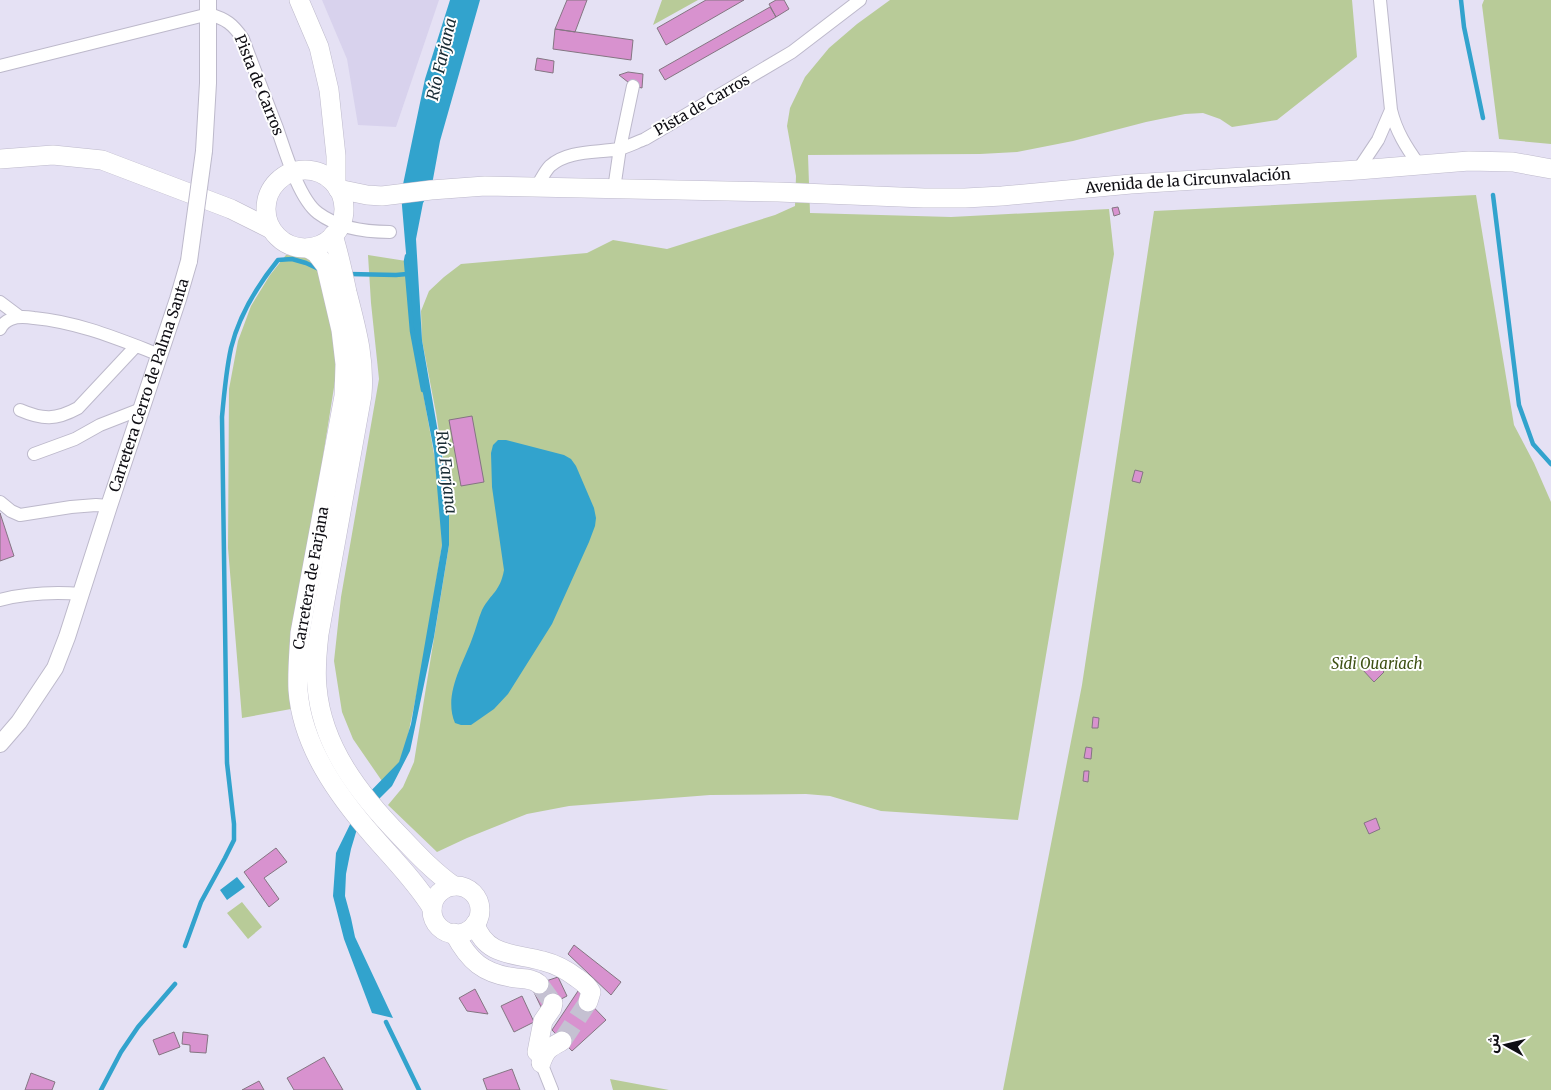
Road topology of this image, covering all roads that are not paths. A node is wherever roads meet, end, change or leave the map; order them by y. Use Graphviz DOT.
graph roads {
  1 [pos="299,0"];
  2 [pos="860,0"];
  3 [pos="1380,0"];
  4 [pos="208,7"];
  5 [pos="0,66"];
  6 [pos="633,86"];
  7 [pos="1391,110"];
  8 [pos="335,142"];
  9 [pos="620,148"];
  10 [pos="0,159"];
  11 [pos="1419,165"];
  12 [pos="1358,170"];
  13 [pos="1551,170"];
  14 [pos="302,171"];
  15 [pos="537,186"];
  16 [pos="337,187"];
  17 [pos="614,189"];
  18 [pos="268,195"];
  19 [pos="382,196"];
  20 [pos="231,209"];
  21 [pos="339,226"];
  22 [pos="271,229"];
  23 [pos="390,232"];
  24 [pos="308,248"];
  25 [pos="335,271"];
  26 [pos="0,302"];
  27 [pos="20,317"];
  28 [pos="0,329"];
  29 [pos="349,330"];
  30 [pos="136,346"];
  31 [pos="160,355"];
  32 [pos="142,409"];
  33 [pos="20,410"];
  34 [pos="34,454"];
  35 [pos="0,502"];
  36 [pos="109,506"];
  37 [pos="81,594"];
  38 [pos="0,600"];
  39 [pos="0,744"];
  40 [pos="454,886"];
  41 [pos="432,908"];
  42 [pos="475,924"];
  43 [pos="454,933"];
  44 [pos="544,961"];
  45 [pos="588,1002"];
  46 [pos="552,1003"];
  47 [pos="562,1040"];
  48 [pos="539,1058"];
  49 [pos="552,1090"];
  1 -- 8 [label="main road"];
  2 -- 9 [label="street, Pista de Carros"];
  3 -- 7 [label="street"];
  4 -- 5 [label="street"];
  4 -- 14 [label="street, Pista de Carros"];
  4 -- 31 [label="street, Carretera Cerro de Palma Santa, bridge"];
  6 -- 9 [label="street"];
  7 -- 11 [label="street"];
  7 -- 12 [label="street"];
  8 -- 14 [label="main road"];
  8 -- 16 [label="main road"];
  9 -- 15 [label="street, Pista de Carros"];
  9 -- 17 [label="street"];
  10 -- 20 [label="main road"];
  11 -- 12 [label="main road, Avenida de la Circunvalación"];
  11 -- 13 [label="main road, Avenida de la Circunvalación"];
  12 -- 17 [label="main road, Avenida de la Circunvalación"];
  14 -- 16 [label="main road"];
  14 -- 18 [label="main road"];
  14 -- 21 [label="street, Pista de Carros"];
  15 -- 17 [label="main road, Avenida de la Circunvalación"];
  15 -- 19 [label="main road, Avenida de la Circunvalación"];
  16 -- 19 [label="main road"];
  16 -- 21 [label="main road, Carretera de Farjana"];
  18 -- 20 [label="main road"];
  18 -- 22 [label="main road"];
  19 -- 21 [label="main road"];
  20 -- 22 [label="main road"];
  21 -- 23 [label="street, Pista de Carros"];
  21 -- 24 [label="main road"];
  21 -- 25 [label="main road, Carretera de Farjana"];
  22 -- 24 [label="main road"];
  24 -- 25 [label="main road, Carretera de Farjana"];
  25 -- 29 [label="main road, Carretera de Farjana"];
  26 -- 27 [label="street"];
  27 -- 28 [label="street"];
  27 -- 30 [label="street"];
  29 -- 40 [label="main road, Carretera de Farjana"];
  29 -- 41 [label="main road, Carretera de Farjana"];
  30 -- 31 [label="street"];
  30 -- 33 [label="street"];
  31 -- 32 [label="street, Carretera Cerro de Palma Santa"];
  32 -- 34 [label="street"];
  32 -- 36 [label="street, Carretera Cerro de Palma Santa"];
  35 -- 36 [label="street"];
  36 -- 37 [label="street, Carretera Cerro de Palma Santa"];
  37 -- 38 [label="street"];
  37 -- 39 [label="street, Carretera Cerro de Palma Santa"];
  40 -- 41 [label="main road"];
  40 -- 42 [label="main road, Carretera de Farjana"];
  41 -- 43 [label="main road, Carretera de Farjana"];
  42 -- 43 [label="main road"];
  42 -- 44 [label="main road"];
  43 -- 44 [label="main road, Carretera de Farjana"];
  44 -- 45 [label="main road"];
  46 -- 48 [label="main road"];
  47 -- 48 [label="main road"];
  48 -- 49 [label="street"];
}
